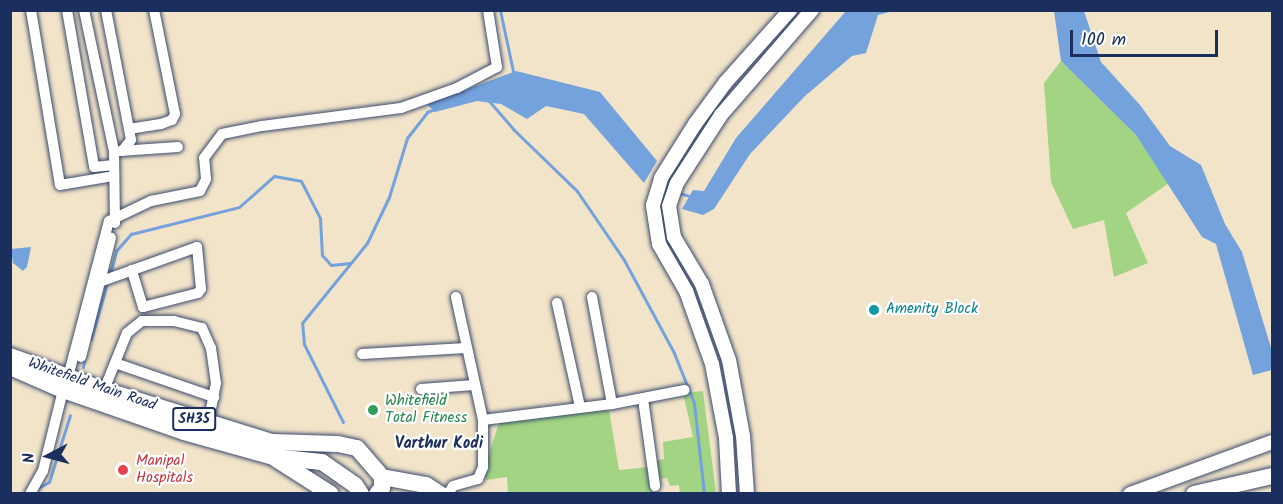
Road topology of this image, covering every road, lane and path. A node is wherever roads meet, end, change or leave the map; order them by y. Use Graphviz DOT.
graph roads {
  1 [pos="31,10"];
  2 [pos="67,10"];
  3 [pos="84,10"];
  4 [pos="106,10"];
  5 [pos="154,10"];
  6 [pos="488,10"];
  7 [pos="790,10"];
  8 [pos="812,10"];
  9 [pos="694,124"];
  10 [pos="129,129"];
  11 [pos="708,133"];
  12 [pos="178,147"];
  13 [pos="118,151"];
  14 [pos="114,170"];
  15 [pos="95,173"];
  16 [pos="663,174"];
  17 [pos="677,183"];
  18 [pos="115,218"];
  19 [pos="132,270"];
  20 [pos="102,281"];
  21 [pos="456,297"];
  22 [pos="592,297"];
  23 [pos="557,303"];
  24 [pos="466,348"];
  25 [pos="362,354"];
  26 [pos="10,356"];
  27 [pos="115,363"];
  28 [pos="10,367"];
  29 [pos="68,382"];
  30 [pos="474,385"];
  31 [pos="421,389"];
  32 [pos="104,390"];
  33 [pos="685,390"];
  34 [pos="214,397"];
  35 [pos="643,399"];
  36 [pos="738,399"];
  37 [pos="720,402"];
  38 [pos="612,404"];
  39 [pos="580,407"];
  40 [pos="483,420"];
  41 [pos="208,424"];
  42 [pos="1272,442"];
  43 [pos="273,457"];
  44 [pos="1272,476"];
  45 [pos="378,485"];
  46 [pos="655,486"];
  47 [pos="33,489"];
  48 [pos="358,491"];
  49 [pos="331,494"];
  50 [pos="440,494"];
  51 [pos="448,494"];
  52 [pos="729,494"];
  53 [pos="747,494"];
  54 [pos="1130,494"];
  55 [pos="1194,494"];
  1 -- 15 [label="street"];
  2 -- 15 [label="street"];
  3 -- 13 [label="street"];
  4 -- 10 [label="street"];
  5 -- 10 [label="street"];
  6 -- 18 [label="street"];
  7 -- 9 [label="street"];
  8 -- 11 [label="street"];
  9 -- 11 [label="street"];
  9 -- 16 [label="street"];
  10 -- 13 [label="street"];
  11 -- 17 [label="street"];
  12 -- 13 [label="street"];
  13 -- 14 [label="street"];
  14 -- 15 [label="street"];
  14 -- 18 [label="street"];
  16 -- 17 [label="street"];
  16 -- 37 [label="street"];
  17 -- 36 [label="street"];
  18 -- 20 [label="street"];
  18 -- 29 [label="street"];
  19 -- 19 [label="street"];
  19 -- 20 [label="street"];
  20 -- 29 [label="street"];
  21 -- 24 [label="street"];
  22 -- 38 [label="street"];
  23 -- 39 [label="street"];
  24 -- 25 [label="street"];
  24 -- 30 [label="street"];
  26 -- 29 [label="main road, Whitefield Main Road / SH35"];
  27 -- 32 [label="street"];
  27 -- 34 [label="street"];
  27 -- 34 [label="street"];
  28 -- 29 [label="main road, Whitefield Main Road / SH35"];
  29 -- 32 [label="main road, Whitefield Main Road / SH35"];
  29 -- 43 [label="main road, Whitefield Main Road / SH35"];
  29 -- 47 [label="street"];
  30 -- 31 [label="street"];
  30 -- 40 [label="street"];
  32 -- 41 [label="main road, Whitefield Main Road / SH35"];
  33 -- 35 [label="street"];
  34 -- 41 [label="street"];
  35 -- 38 [label="street"];
  35 -- 46 [label="street"];
  36 -- 37 [label="street"];
  36 -- 53 [label="street"];
  37 -- 52 [label="street"];
  38 -- 39 [label="street"];
  39 -- 40 [label="street"];
  40 -- 51 [label="street"];
  41 -- 45 [label="main road, Whitefield Main Road / SH35"];
  42 -- 54 [label="street"];
  43 -- 48 [label="main road, Whitefield Main Road / SH35"];
  43 -- 49 [label="main road"];
  44 -- 55 [label="main road"];
  45 -- 48 [label="main road, Whitefield Main Road / SH35"];
  45 -- 50 [label="main road"];
}
